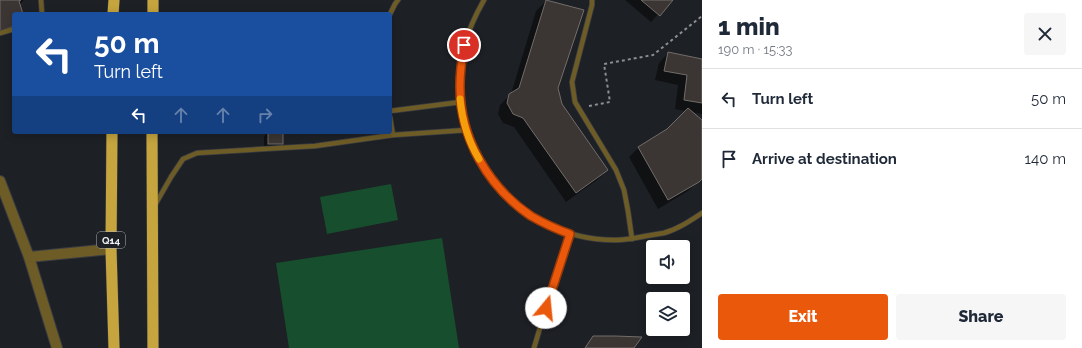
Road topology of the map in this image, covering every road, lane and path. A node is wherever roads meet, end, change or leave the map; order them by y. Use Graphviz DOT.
graph roads {
  1 [pos="41,0"];
  2 [pos="114,0"];
  3 [pos="153,0"];
  4 [pos="398,0"];
  5 [pos="484,0"];
  6 [pos="592,0"];
  7 [pos="42,12"];
  8 [pos="113,12"];
  9 [pos="153,12"];
  10 [pos="391,12"];
  11 [pos="702,16"];
  12 [pos="12,30"];
  13 [pos="0,33"];
  14 [pos="461,102"];
  15 [pos="589,106"];
  16 [pos="392,111"];
  17 [pos="392,129"];
  18 [pos="466,130"];
  19 [pos="112,134"];
  20 [pos="152,134"];
  21 [pos="393,135"];
  22 [pos="0,181"];
  23 [pos="153,210"];
  24 [pos="702,213"];
  25 [pos="570,234"];
  26 [pos="632,239"];
  27 [pos="111,249"];
  28 [pos="29,257"];
  29 [pos="57,348"];
  30 [pos="114,348"];
  31 [pos="153,348"];
  32 [pos="534,348"];
  1 -- 7 [label="lane"];
  2 -- 8 [label="highway"];
  3 -- 9 [label="highway"];
  4 -- 10 [label="lane"];
  5 -- 14 [label="lane"];
  6 -- 26 [label="lane"];
  11 -- 15 [label="path"];
  12 -- 13 [label="lane"];
  14 -- 16 [label="lane"];
  14 -- 18 [label="lane"];
  17 -- 21 [label="lane"];
  18 -- 21 [label="lane"];
  18 -- 25 [label="lane"];
  19 -- 27 [label="highway, Q14"];
  20 -- 23 [label="highway"];
  21 -- 23 [label="lane"];
  22 -- 28 [label="street"];
  23 -- 31 [label="highway"];
  24 -- 26 [label="lane"];
  25 -- 26 [label="lane"];
  25 -- 32 [label="lane"];
  27 -- 28 [label="street"];
  27 -- 30 [label="highway, Q14"];
  28 -- 29 [label="street"];
}
